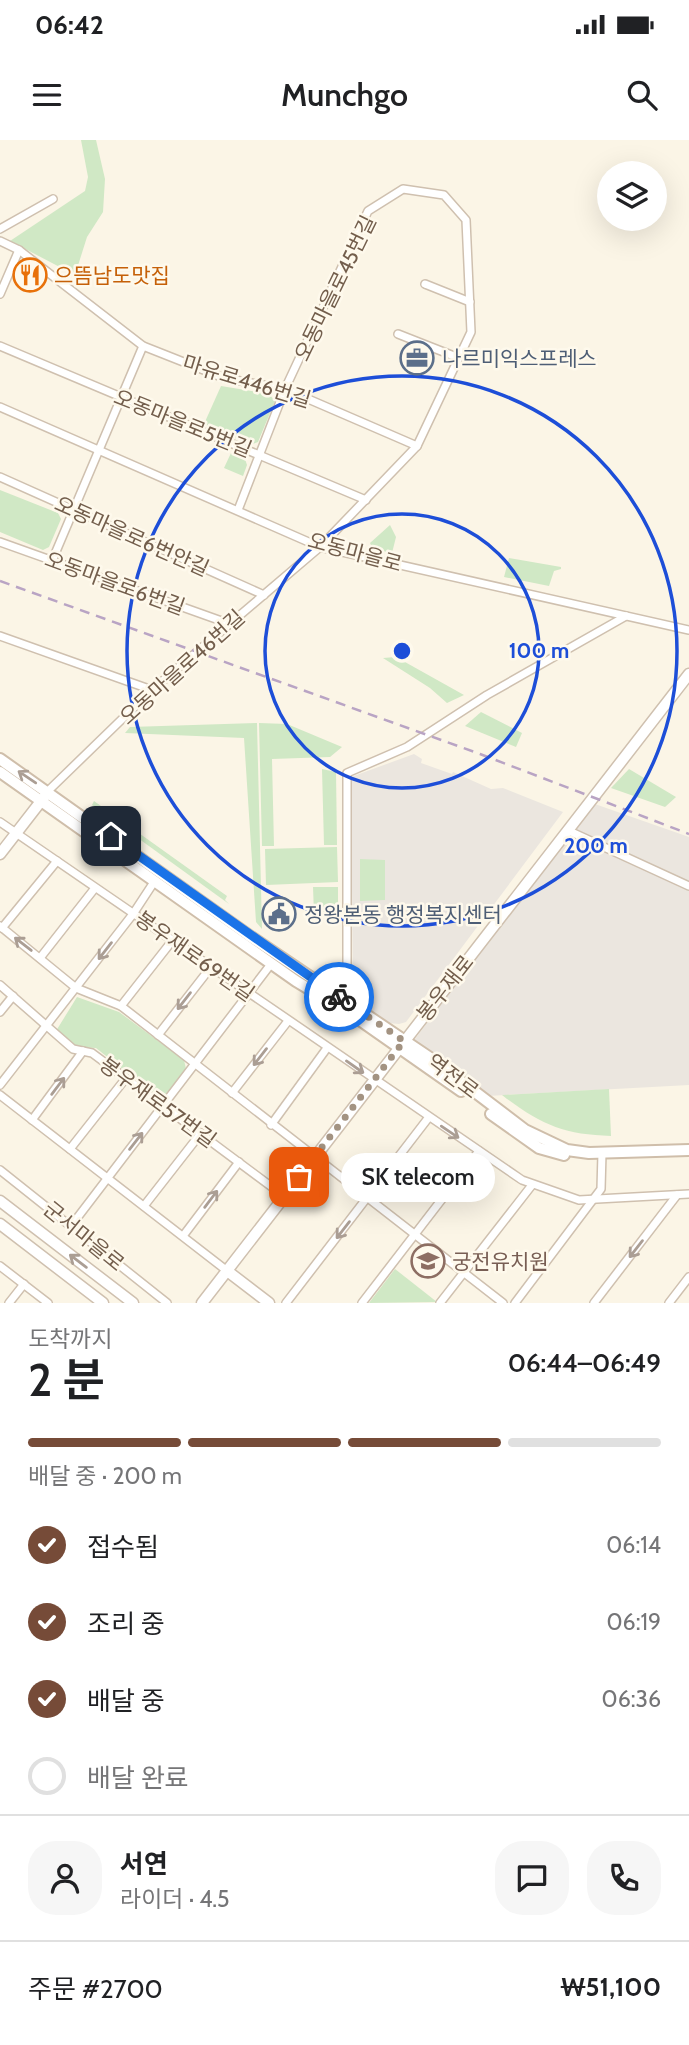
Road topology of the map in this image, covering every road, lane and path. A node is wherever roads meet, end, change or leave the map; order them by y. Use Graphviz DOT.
graph roads {
  1 [pos="53,199"];
  2 [pos="0,229"];
  3 [pos="0,241"];
  4 [pos="19,250"];
  5 [pos="425,284"];
  6 [pos="0,294"];
  7 [pos="470,302"];
  8 [pos="398,334"];
  9 [pos="0,346"];
  10 [pos="143,346"];
  11 [pos="459,358"];
  12 [pos="285,389"];
  13 [pos="121,398"];
  14 [pos="0,407"];
  15 [pos="417,446"];
  16 [pos="99,450"];
  17 [pos="261,456"];
  18 [pos="0,477"];
  19 [pos="366,500"];
  20 [pos="74,510"];
  21 [pos="238,510"];
  22 [pos="0,542"];
  23 [pos="320,547"];
  24 [pos="52,561"];
  25 [pos="264,595"];
  26 [pos="626,616"];
  27 [pos="230,624"];
  28 [pos="689,630"];
  29 [pos="0,636"];
  30 [pos="689,674"];
  31 [pos="152,690"];
  32 [pos="0,760"];
  33 [pos="0,772"];
  34 [pos="45,796"];
  35 [pos="0,822"];
  36 [pos="567,830"];
  37 [pos="16,833"];
  38 [pos="0,854"];
  39 [pos="57,861"];
  40 [pos="154,882"];
  41 [pos="689,886"];
  42 [pos="95,888"];
  43 [pos="133,914"];
  44 [pos="1,927"];
  45 [pos="172,941"];
  46 [pos="40,958"];
  47 [pos="271,964"];
  48 [pos="211,967"];
  49 [pos="0,985"];
  50 [pos="76,989"];
  51 [pos="249,994"];
  52 [pos="13,996"];
  53 [pos="347,1003"];
  54 [pos="121,1006"];
  55 [pos="0,1012"];
  56 [pos="288,1021"];
  57 [pos="47,1026"];
  58 [pos="158,1035"];
  59 [pos="401,1044"];
  60 [pos="327,1048"];
  61 [pos="83,1051"];
  62 [pos="196,1065"];
  63 [pos="126,1078"];
  64 [pos="374,1080"];
  65 [pos="0,1085"];
  66 [pos="232,1093"];
  67 [pos="0,1096"];
  68 [pos="164,1105"];
  69 [pos="429,1117"];
  70 [pos="32,1120"];
  71 [pos="271,1125"];
  72 [pos="201,1133"];
  73 [pos="70,1149"];
  74 [pos="689,1150"];
  75 [pos="479,1151"];
  76 [pos="602,1157"];
  77 [pos="689,1157"];
  78 [pos="313,1158"];
  79 [pos="239,1162"];
  80 [pos="0,1170"];
  81 [pos="107,1178"];
  82 [pos="532,1185"];
  83 [pos="689,1194"];
  84 [pos="677,1195"];
  85 [pos="284,1196"];
  86 [pos="367,1199"];
  87 [pos="595,1199"];
  88 [pos="0,1201"];
  89 [pos="144,1206"];
  90 [pos="0,1224"];
  91 [pos="71,1226"];
  92 [pos="415,1235"];
  93 [pos="183,1236"];
  94 [pos="0,1266"];
  95 [pos="226,1270"];
  96 [pos="463,1273"];
  97 [pos="689,1277"];
  98 [pos="24,1284"];
  99 [pos="9,1303"];
  100 [pos="48,1303"];
  101 [pos="103,1303"];
  102 [pos="132,1303"];
  103 [pos="167,1303"];
  104 [pos="202,1303"];
  105 [pos="270,1303"];
  106 [pos="286,1303"];
  107 [pos="362,1303"];
  108 [pos="440,1303"];
  109 [pos="503,1303"];
  110 [pos="515,1303"];
  111 [pos="594,1303"];
  112 [pos="669,1303"];
  1 -- 2 [label="street"];
  3 -- 4 [label="street, 마유로446번길"];
  4 -- 6 [label="street"];
  4 -- 10 [label="street, 마유로446번길"];
  5 -- 7 [label="street"];
  7 -- 11 [label="street, 오동마을로45번길"];
  7 -- 12 [label="street, 오동마을로45번길"];
  8 -- 11 [label="street"];
  9 -- 13 [label="street, 오동마을로5번길"];
  10 -- 12 [label="street, 마유로446번길"];
  10 -- 13 [label="street"];
  11 -- 15 [label="street, 오동마을로45번길"];
  12 -- 15 [label="street, 마유로446번길"];
  12 -- 17 [label="street, 오동마을로45번길"];
  13 -- 16 [label="street"];
  13 -- 17 [label="street, 오동마을로5번길"];
  14 -- 16 [label="street, 오동마을로"];
  15 -- 19 [label="street, 오동마을로45번길"];
  16 -- 20 [label="street"];
  16 -- 21 [label="street, 오동마을로"];
  17 -- 19 [label="street, 오동마을로5번길"];
  17 -- 21 [label="street, 오동마을로45번길"];
  18 -- 20 [label="street, 오동마을로6번안길"];
  19 -- 23 [label="street, 오동마을로45번길"];
  20 -- 24 [label="street"];
  20 -- 25 [label="street, 오동마을로6번안길"];
  21 -- 23 [label="street, 오동마을로"];
  22 -- 24 [label="street, 오동마을로6번길"];
  23 -- 25 [label="street, 오동마을로46번길"];
  23 -- 26 [label="street, 오동마을로"];
  24 -- 27 [label="street, 오동마을로6번길"];
  25 -- 27 [label="street, 오동마을로46번길"];
  26 -- 28 [label="street, 오동마을로"];
  26 -- 53 [label="street"];
  27 -- 31 [label="street, 오동마을로46번길"];
  29 -- 31 [label="street"];
  30 -- 36 [label="street, 봉우재로"];
  31 -- 34 [label="street, 오동마을로46번길"];
  34 -- 32 [label="main road, 역전로, one-way"];
  33 -- 34 [label="main road, 역전로"];
  34 -- 37 [label="street"];
  34 -- 40 [label="main road, 역전로"];
  34 -- 53 [label="main road, 역전로"];
  35 -- 37 [label="street, 봉우재로69번길"];
  36 -- 41 [label="street"];
  36 -- 59 [label="street, 봉우재로"];
  37 -- 38 [label="street"];
  37 -- 39 [label="street, 봉우재로69번길"];
  39 -- 42 [label="street, 봉우재로69번길"];
  39 -- 44 [label="street"];
  40 -- 43 [label="street"];
  40 -- 47 [label="main road, 역전로"];
  42 -- 43 [label="street, 봉우재로69번길"];
  42 -- 46 [label="street"];
  43 -- 45 [label="street, 봉우재로69번길"];
  43 -- 50 [label="street, one-way"];
  46 -- 44 [label="street, one-way"];
  45 -- 48 [label="street, 봉우재로69번길"];
  45 -- 54 [label="street"];
  46 -- 50 [label="street"];
  47 -- 51 [label="street"];
  47 -- 59 [label="main road, 역전로"];
  48 -- 51 [label="street, 봉우재로69번길"];
  48 -- 58 [label="street, one-way"];
  49 -- 52 [label="street, 봉우재로57번길"];
  50 -- 54 [label="street"];
  50 -- 57 [label="street"];
  51 -- 56 [label="street, 봉우재로69번길"];
  51 -- 62 [label="street"];
  52 -- 55 [label="street"];
  52 -- 57 [label="street, 봉우재로57번길"];
  53 -- 59 [label="main road, 역전로"];
  54 -- 58 [label="street"];
  56 -- 60 [label="street, 봉우재로69번길"];
  56 -- 66 [label="street, one-way"];
  57 -- 61 [label="street, 봉우재로57번길"];
  57 -- 65 [label="street"];
  58 -- 62 [label="street"];
  59 -- 64 [label="street, 봉우재로"];
  59 -- 76 [label="main road, 역전로"];
  60 -- 64 [label="street, 봉우재로69번길, one-way"];
  60 -- 71 [label="street"];
  61 -- 63 [label="street, 봉우재로57번길"];
  70 -- 61 [label="street, one-way"];
  62 -- 66 [label="street"];
  62 -- 68 [label="street"];
  63 -- 68 [label="street, 봉우재로57번길"];
  63 -- 73 [label="street"];
  64 -- 69 [label="street, 봉우재로69번길"];
  64 -- 78 [label="street, 봉우재로"];
  66 -- 71 [label="street"];
  67 -- 70 [label="street"];
  68 -- 72 [label="street, 봉우재로57번길"];
  81 -- 68 [label="street, one-way"];
  69 -- 75 [label="street, 봉우재로69번길, one-way"];
  69 -- 86 [label="street"];
  70 -- 73 [label="street"];
  71 -- 78 [label="street"];
  72 -- 79 [label="street, 봉우재로57번길"];
  72 -- 89 [label="street"];
  73 -- 81 [label="street"];
  74 -- 76 [label="main road, 역전로"];
  75 -- 82 [label="street, 봉우재로69번길"];
  75 -- 92 [label="street"];
  76 -- 77 [label="main road, 역전로"];
  76 -- 87 [label="street"];
  78 -- 85 [label="street, 봉우재로"];
  78 -- 86 [label="street"];
  79 -- 85 [label="street, 봉우재로57번길"];
  93 -- 79 [label="street, one-way"];
  80 -- 91 [label="street, 군서마을로"];
  81 -- 89 [label="street"];
  81 -- 91 [label="street"];
  82 -- 87 [label="street, 봉우재로69번길"];
  82 -- 96 [label="street"];
  83 -- 84 [label="street, 봉우재로69번길"];
  84 -- 87 [label="street, 봉우재로69번길"];
  84 -- 111 [label="street, one-way"];
  85 -- 95 [label="street, 봉우재로"];
  86 -- 92 [label="street"];
  86 -- 106 [label="street, one-way"];
  87 -- 110 [label="street"];
  102 -- 88 [label="street, one-way"];
  89 -- 93 [label="street"];
  90 -- 101 [label="street"];
  91 -- 103 [label="street, 군서마을로"];
  92 -- 96 [label="street"];
  92 -- 107 [label="street"];
  93 -- 95 [label="street"];
  94 -- 98 [label="street"];
  95 -- 104 [label="street, 봉우재로"];
  95 -- 105 [label="street"];
  96 -- 108 [label="street"];
  96 -- 109 [label="street"];
  97 -- 112 [label="street"];
  98 -- 99 [label="street"];
  98 -- 100 [label="street"];
}
